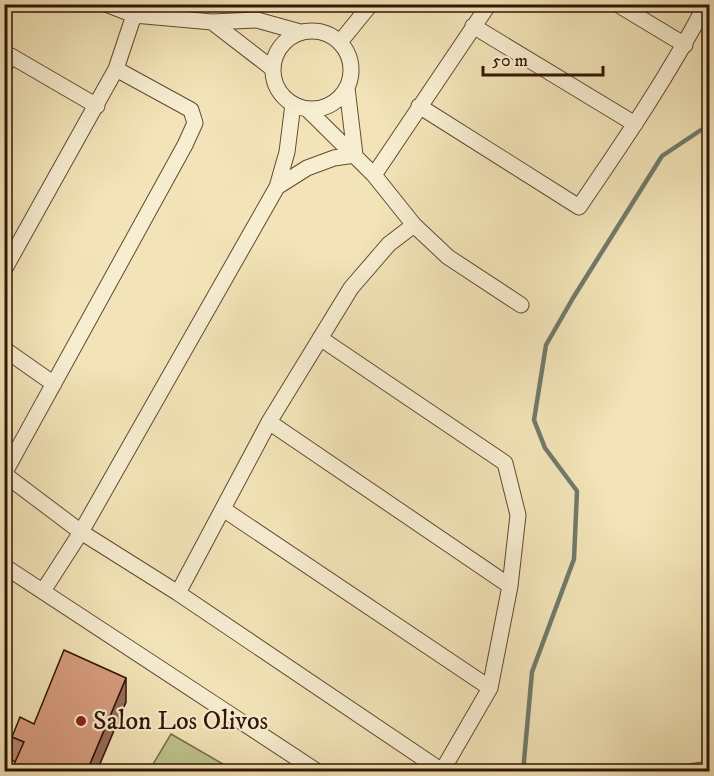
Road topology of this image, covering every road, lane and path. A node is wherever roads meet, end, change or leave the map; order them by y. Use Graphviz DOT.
graph roads {
  1 [pos="106,4"];
  2 [pos="371,4"];
  3 [pos="489,4"];
  4 [pos="617,4"];
  5 [pos="706,4"];
  6 [pos="135,15"];
  7 [pos="212,22"];
  8 [pos="473,26"];
  9 [pos="300,32"];
  10 [pos="340,42"];
  11 [pos="685,45"];
  12 [pos="4,67"];
  13 [pos="116,69"];
  14 [pos="273,69"];
  15 [pos="347,88"];
  16 [pos="97,106"];
  17 [pos="300,106"];
  18 [pos="419,106"];
  19 [pos="635,124"];
  20 [pos="355,155"];
  21 [pos="374,175"];
  22 [pos="278,187"];
  23 [pos="414,225"];
  24 [pos="4,270"];
  25 [pos="521,305"];
  26 [pos="320,338"];
  27 [pos="4,349"];
  28 [pos="54,384"];
  29 [pos="269,422"];
  30 [pos="4,474"];
  31 [pos="223,509"];
  32 [pos="81,532"];
  33 [pos="4,566"];
  34 [pos="510,586"];
  35 [pos="43,591"];
  36 [pos="178,593"];
  37 [pos="490,688"];
  38 [pos="710,769"];
  39 [pos="318,771"];
  40 [pos="690,771"];
  1 -- 6 [label="street"];
  2 -- 10 [label="street"];
  3 -- 8 [label="street"];
  4 -- 11 [label="street"];
  5 -- 11 [label="street"];
  6 -- 7 [label="street"];
  6 -- 13 [label="street"];
  7 -- 9 [label="street"];
  7 -- 14 [label="street"];
  8 -- 18 [label="street"];
  8 -- 19 [label="street"];
  9 -- 10 [label="street"];
  9 -- 14 [label="street"];
  10 -- 15 [label="street"];
  11 -- 19 [label="street"];
  12 -- 16 [label="street"];
  13 -- 16 [label="street"];
  13 -- 28 [label="street"];
  14 -- 17 [label="street"];
  15 -- 17 [label="street"];
  15 -- 20 [label="street"];
  16 -- 24 [label="street"];
  17 -- 20 [label="street"];
  17 -- 22 [label="street"];
  18 -- 19 [label="street"];
  18 -- 21 [label="street"];
  20 -- 21 [label="street"];
  20 -- 22 [label="street"];
  21 -- 23 [label="street"];
  22 -- 32 [label="street"];
  23 -- 25 [label="street"];
  23 -- 26 [label="street"];
  26 -- 29 [label="street"];
  26 -- 34 [label="street"];
  27 -- 28 [label="street"];
  28 -- 30 [label="street"];
  29 -- 31 [label="street"];
  29 -- 34 [label="street"];
  30 -- 32 [label="street"];
  31 -- 36 [label="street"];
  31 -- 37 [label="street"];
  32 -- 35 [label="street"];
  32 -- 36 [label="street"];
  33 -- 35 [label="street"];
  34 -- 37 [label="street"];
  35 -- 39 [label="street"];
  36 -- 37 [label="street"];
  38 -- 40 [label="street"];
}
